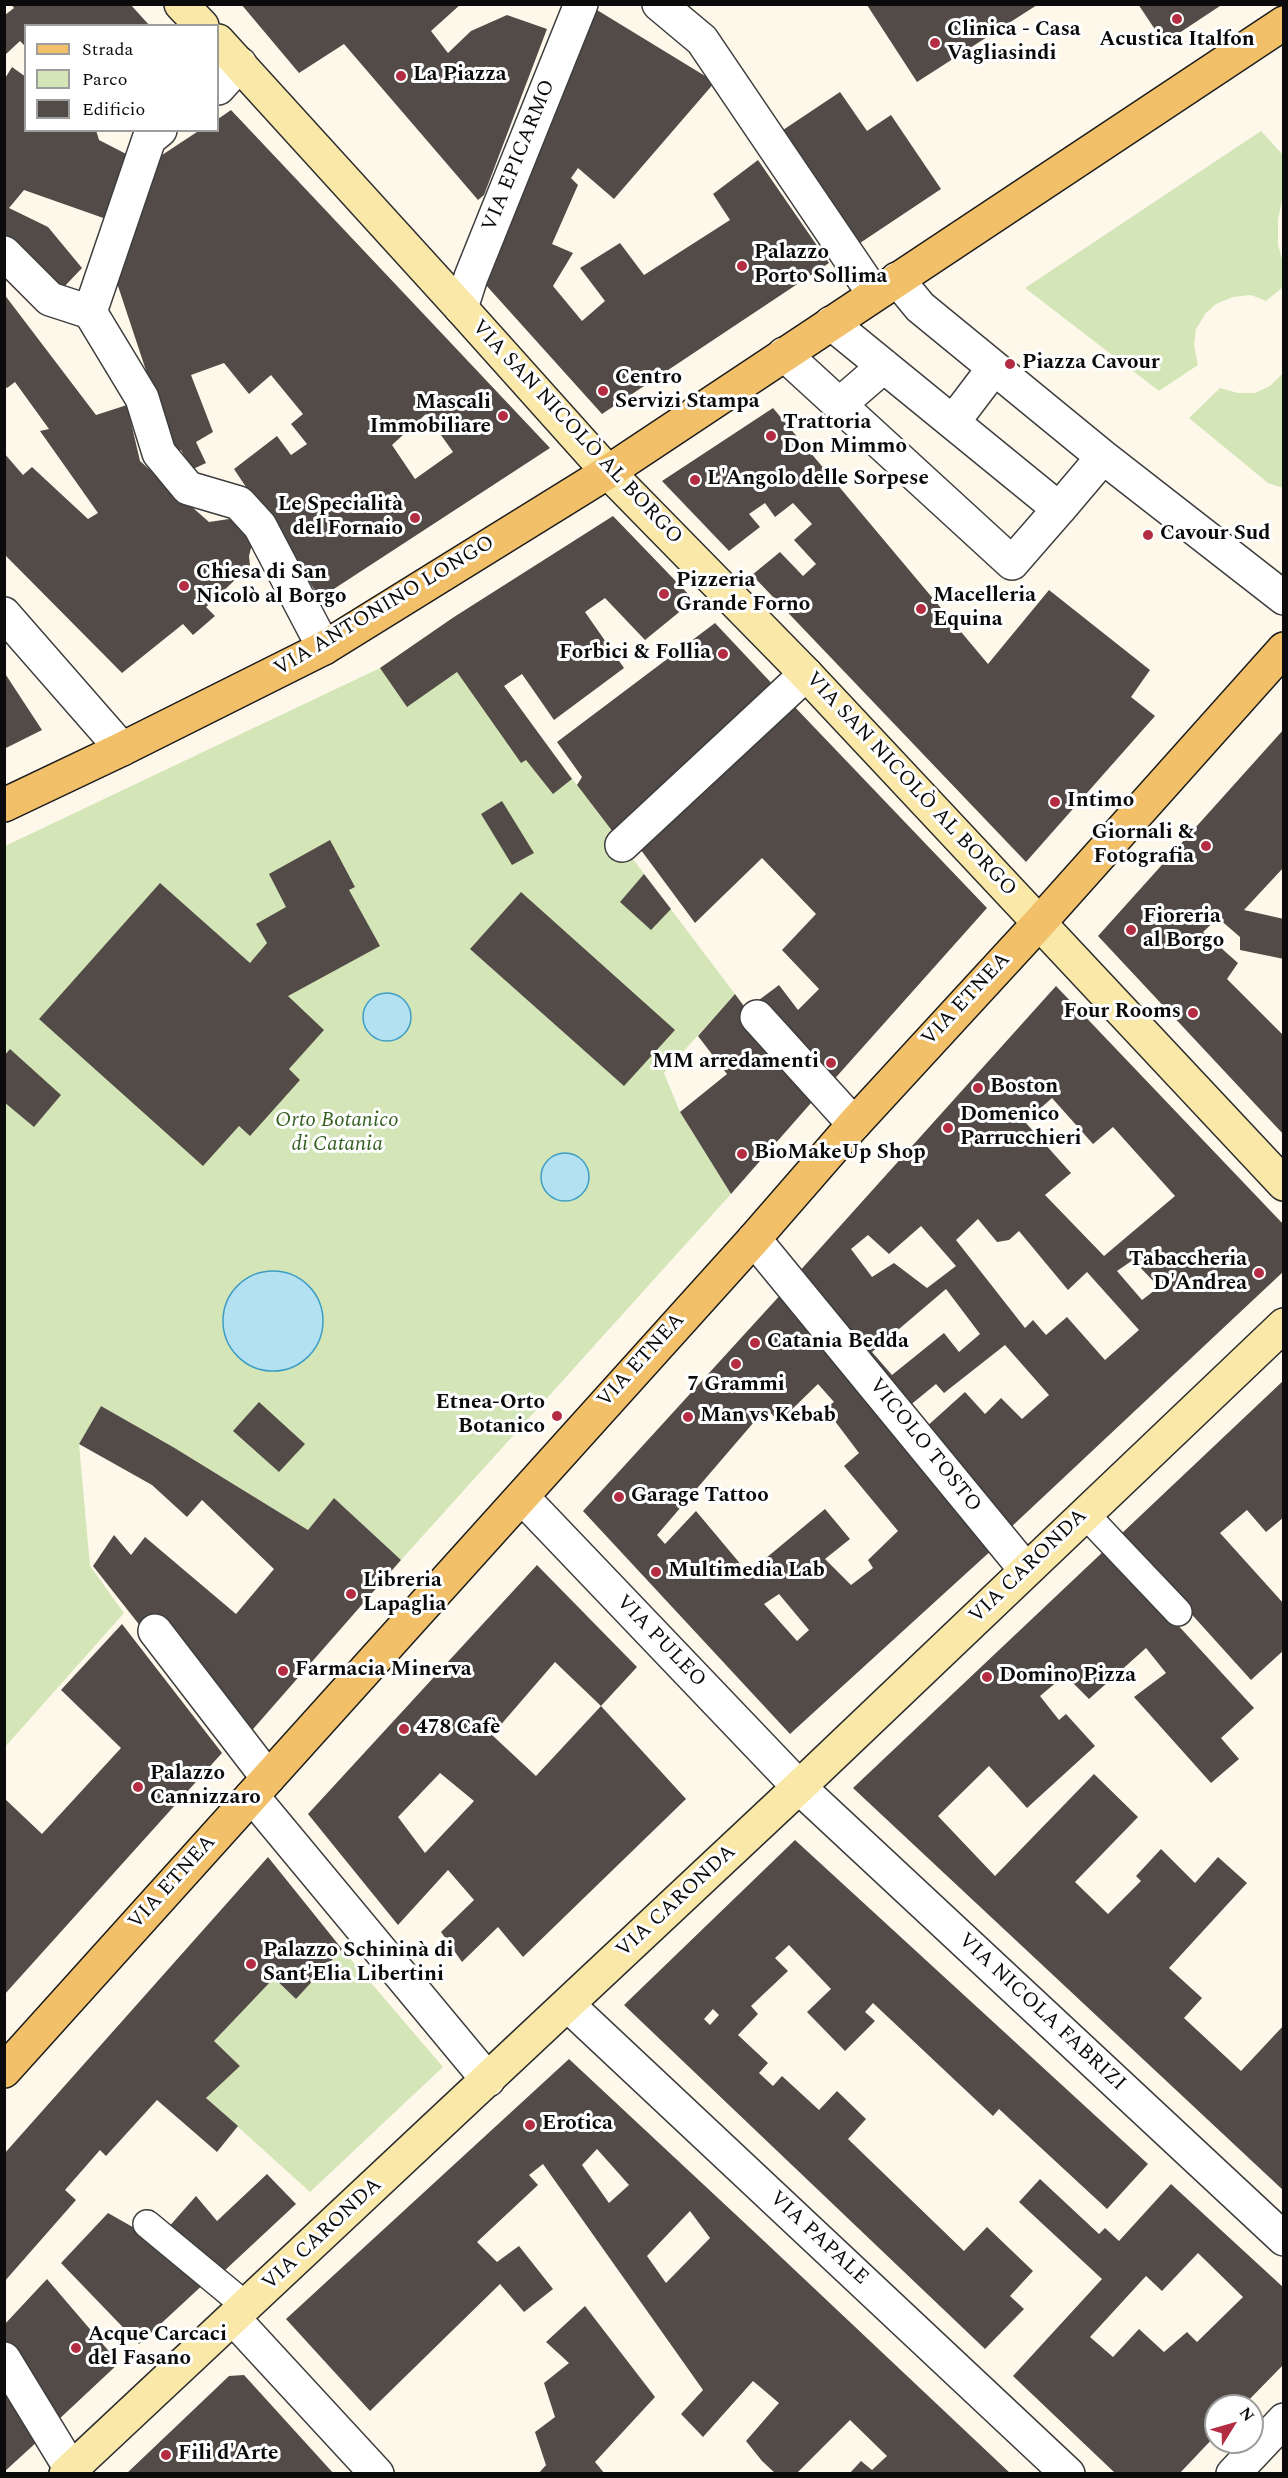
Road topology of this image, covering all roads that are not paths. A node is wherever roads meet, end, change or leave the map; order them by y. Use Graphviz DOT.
graph roads {
  1 [pos="581,4"];
  2 [pos="659,4"];
  3 [pos="1284,22"];
  4 [pos="229,53"];
  5 [pos="219,85"];
  6 [pos="158,132"];
  7 [pos="4,253"];
  8 [pos="886,286"];
  9 [pos="461,308"];
  10 [pos="90,312"];
  11 [pos="831,323"];
  12 [pos="784,354"];
  13 [pos="884,366"];
  14 [pos="994,368"];
  15 [pos="839,405"];
  16 [pos="953,422"];
  17 [pos="1103,457"];
  18 [pos="608,472"];
  19 [pos="1059,509"];
  20 [pos="1284,598"];
  21 [pos="4,614"];
  22 [pos="324,648"];
  23 [pos="1282,650"];
  24 [pos="806,674"];
  25 [pos="122,749"];
  26 [pos="4,805"];
  27 [pos="622,844"];
  28 [pos="1040,922"];
  29 [pos="757,1017"];
  30 [pos="854,1124"];
  31 [pos="1284,1184"];
  32 [pos="753,1239"];
  33 [pos="1284,1325"];
  34 [pos="522,1497"];
  35 [pos="1085,1514"];
  36 [pos="1026,1570"];
  37 [pos="1178,1612"];
  38 [pos="155,1631"];
  39 [pos="260,1787"];
  40 [pos="799,1788"];
  41 [pos="568,2005"];
  42 [pos="4,2071"];
  43 [pos="488,2080"];
  44 [pos="147,2224"];
  45 [pos="1284,2239"];
  46 [pos="239,2312"];
  47 [pos="4,2359"];
  48 [pos="1284,2420"];
  49 [pos="68,2471"];
  50 [pos="377,2474"];
  51 [pos="1068,2474"];
  52 [pos="1233,2474"];
  1 -- 9 [label="street, VIA EPICARMO"];
  2 -- 8 [label="street"];
  3 -- 8 [label="main road, VIA ANTONINO LONGO"];
  4 -- 5 [label="street"];
  4 -- 9 [label="main road, VIA SAN NICOLÒ AL BORGO"];
  6 -- 10 [label="street"];
  7 -- 10 [label="street"];
  8 -- 11 [label="main road, VIA ANTONINO LONGO"];
  8 -- 14 [label="street"];
  9 -- 18 [label="main road, VIA SAN NICOLÒ AL BORGO"];
  10 -- 22 [label="street"];
  11 -- 12 [label="main road, VIA ANTONINO LONGO"];
  11 -- 13 [label="street"];
  12 -- 15 [label="street"];
  12 -- 18 [label="main road, VIA ANTONINO LONGO"];
  13 -- 15 [label="street"];
  13 -- 16 [label="street"];
  14 -- 16 [label="street"];
  14 -- 17 [label="street"];
  15 -- 19 [label="street"];
  16 -- 19 [label="street"];
  17 -- 19 [label="street"];
  17 -- 20 [label="street"];
  18 -- 22 [label="main road, VIA ANTONINO LONGO"];
  18 -- 24 [label="main road, VIA SAN NICOLÒ AL BORGO"];
  21 -- 25 [label="street"];
  22 -- 25 [label="main road, VIA ANTONINO LONGO"];
  23 -- 28 [label="main road, VIA ETNEA"];
  24 -- 27 [label="street"];
  24 -- 28 [label="main road, VIA SAN NICOLÒ AL BORGO"];
  25 -- 26 [label="main road, VIA ANTONINO LONGO"];
  28 -- 30 [label="main road, VIA ETNEA"];
  28 -- 31 [label="main road, VIA SAN NICOLÒ AL BORGO"];
  29 -- 30 [label="street"];
  30 -- 32 [label="main road, VIA ETNEA"];
  32 -- 34 [label="main road, VIA ETNEA"];
  32 -- 36 [label="street, VICOLO TOSTO"];
  33 -- 35 [label="main road, VIA CARONDA"];
  34 -- 39 [label="main road, VIA ETNEA"];
  34 -- 40 [label="street, VIA PULEO"];
  35 -- 36 [label="main road, VIA CARONDA"];
  35 -- 37 [label="lane"];
  36 -- 40 [label="main road, VIA CARONDA"];
  38 -- 39 [label="street"];
  39 -- 42 [label="main road, VIA ETNEA"];
  39 -- 43 [label="street"];
  40 -- 41 [label="main road, VIA CARONDA"];
  40 -- 45 [label="street, VIA NICOLA FABRIZI"];
  41 -- 43 [label="main road, VIA CARONDA"];
  41 -- 51 [label="street, VIA PAPALE"];
  43 -- 46 [label="main road, VIA CARONDA"];
  44 -- 46 [label="lane"];
  46 -- 49 [label="main road, VIA CARONDA"];
  46 -- 50 [label="street"];
  47 -- 49 [label="street"];
  48 -- 52 [label="street"];
}
